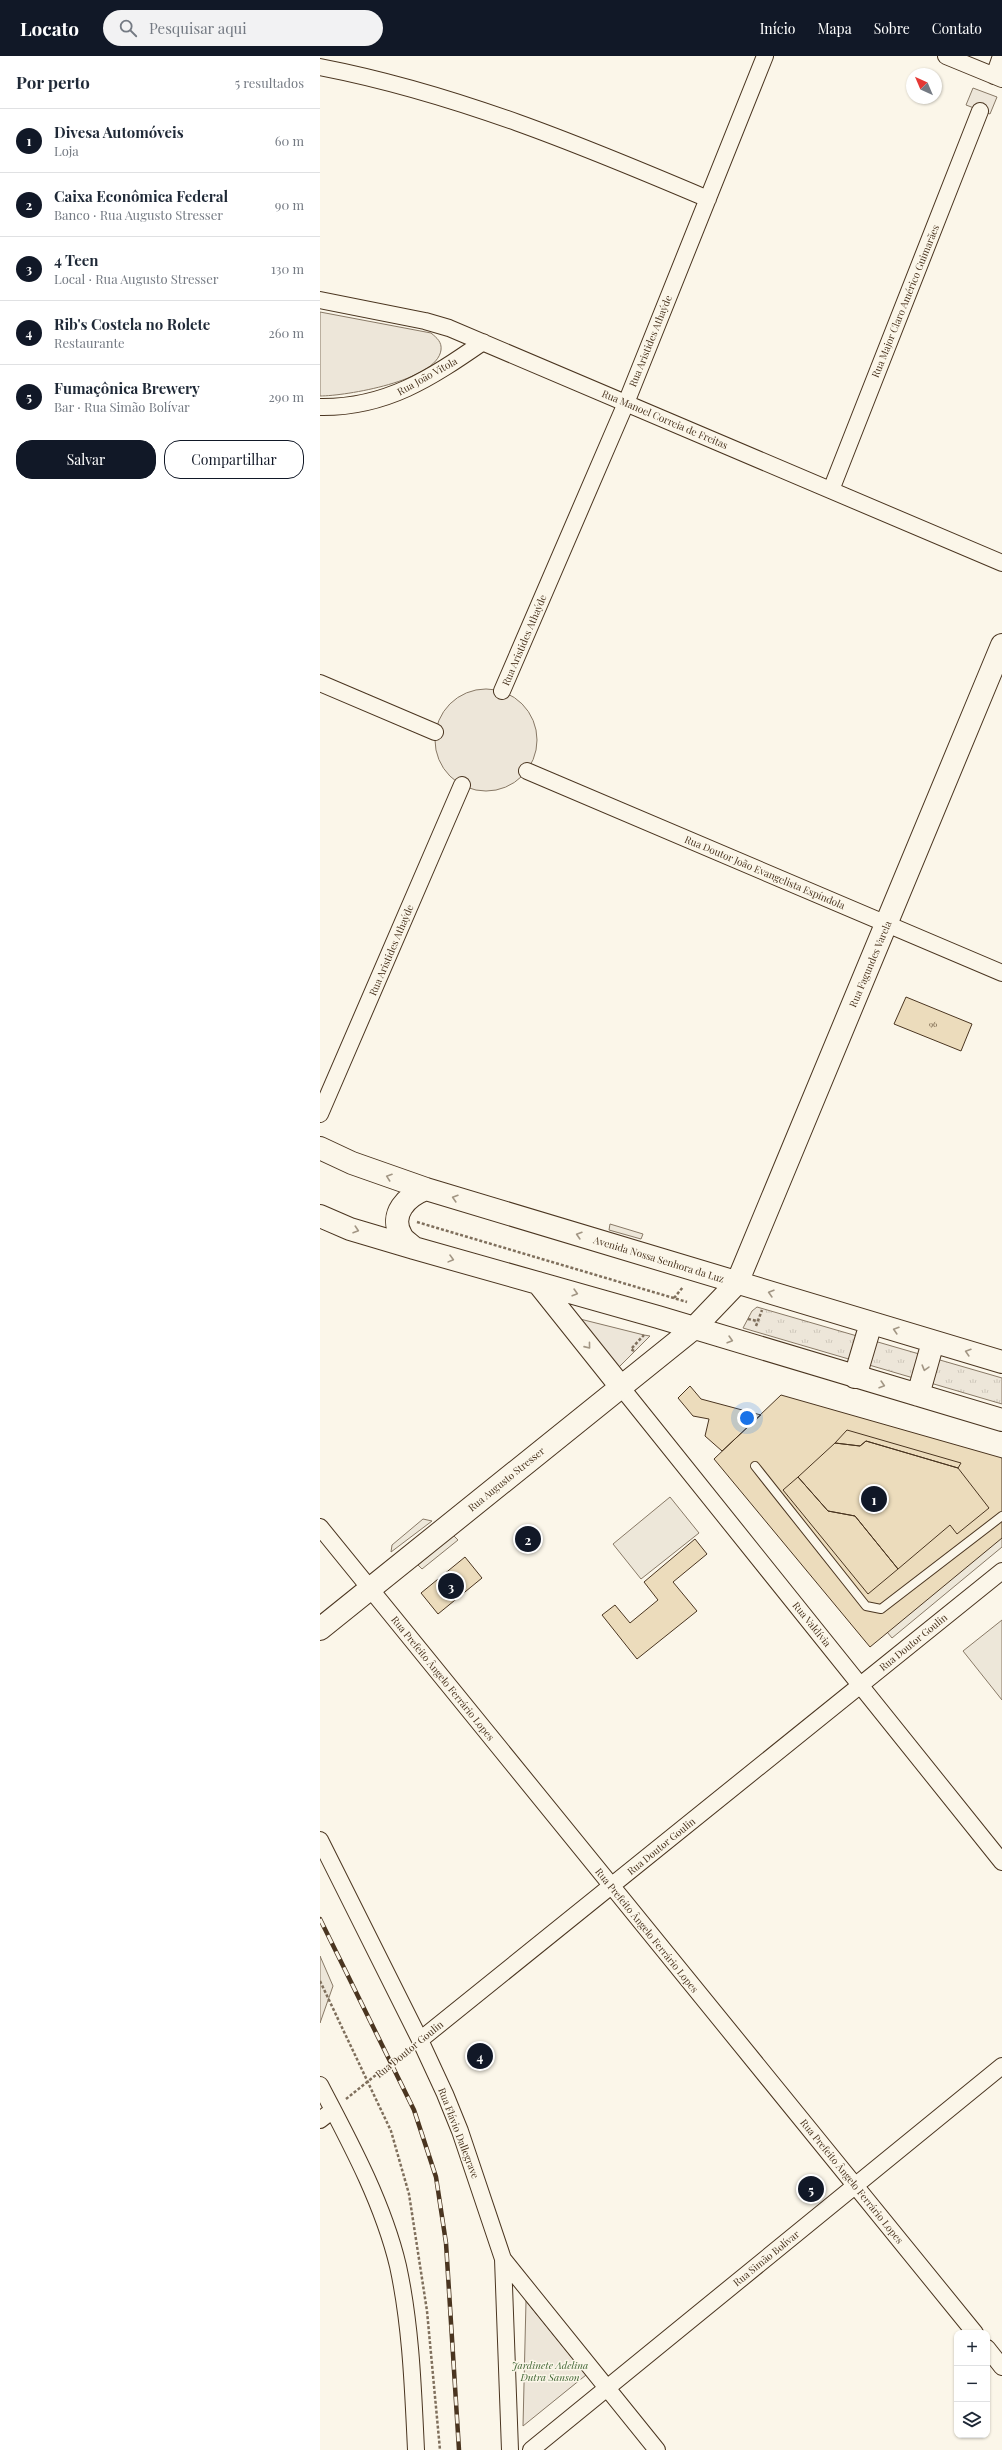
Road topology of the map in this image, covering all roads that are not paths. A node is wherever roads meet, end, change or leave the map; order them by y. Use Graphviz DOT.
graph roads {
  1 [pos="765,56"];
  2 [pos="946,56"];
  3 [pos="1001,56"];
  4 [pos="320,67"];
  5 [pos="998,78"];
  6 [pos="980,112"];
  7 [pos="708,199"];
  8 [pos="320,300"];
  9 [pos="484,342"];
  10 [pos="626,403"];
  11 [pos="320,407"];
  12 [pos="830,490"];
  13 [pos="1002,562"];
  14 [pos="1002,645"];
  15 [pos="320,683"];
  16 [pos="502,691"];
  17 [pos="435,732"];
  18 [pos="527,771"];
  19 [pos="462,785"];
  20 [pos="886,924"];
  21 [pos="1002,973"];
  22 [pos="320,1114"];
  23 [pos="320,1148"];
  24 [pos="426,1189"];
  25 [pos="320,1216"];
  26 [pos="414,1248"];
  27 [pos="538,1282"];
  28 [pos="737,1283"];
  29 [pos="871,1323"];
  30 [pos="693,1329"];
  31 [pos="933,1342"];
  32 [pos="1002,1362"];
  33 [pos="856,1377"];
  34 [pos="621,1387"];
  35 [pos="918,1395"];
  36 [pos="1002,1420"];
  37 [pos="754,1466"];
  38 [pos="1002,1516"];
  39 [pos="320,1527"];
  40 [pos="1002,1571"];
  41 [pos="370,1588"];
  42 [pos="320,1629"];
  43 [pos="860,1685"];
  44 [pos="320,1840"];
  45 [pos="1002,1862"];
  46 [pos="611,1886"];
  47 [pos="420,2040"];
  48 [pos="1002,2066"];
  49 [pos="320,2085"];
  50 [pos="333,2110"];
  51 [pos="320,2120"];
  52 [pos="855,2186"];
  53 [pos="503,2259"];
  54 [pos="973,2330"];
  55 [pos="990,2352"];
  56 [pos="1002,2366"];
  57 [pos="607,2388"];
  58 [pos="416,2450"];
  59 [pos="510,2450"];
  60 [pos="531,2450"];
  61 [pos="657,2450"];
  1 -- 7 [label="street, Rua Aristides Athaýde"];
  2 -- 5 [label="street"];
  3 -- 5 [label="street"];
  4 -- 7 [label="street"];
  6 -- 12 [label="street, Rua Major Claro Américo Guimarães"];
  7 -- 10 [label="street, Rua Aristides Athaýde"];
  8 -- 9 [label="street, Rua Manoel Correia de Freitas"];
  9 -- 10 [label="street, Rua Manoel Correia de Freitas"];
  9 -- 11 [label="street, Rua João Vitola"];
  10 -- 12 [label="street, Rua Manoel Correia de Freitas"];
  10 -- 16 [label="street, Rua Aristides Athaýde"];
  12 -- 13 [label="street, Rua Manoel Correia de Freitas"];
  14 -- 20 [label="main road, Rua Fagundes Varela"];
  15 -- 17 [label="street"];
  18 -- 20 [label="street, Rua Doutor João Evangelista Espíndola"];
  19 -- 22 [label="street, Rua Aristides Athaýde"];
  20 -- 21 [label="street, Rua Doutor João Evangelista Espíndola"];
  20 -- 28 [label="main road, Rua Fagundes Varela"];
  24 -- 23 [label="main road, Avenida Nossa Senhora da Luz, one-way"];
  24 -- 26 [label="main road"];
  28 -- 24 [label="main road, Avenida Nossa Senhora da Luz, one-way"];
  25 -- 26 [label="main road, one-way"];
  26 -- 27 [label="main road, one-way"];
  27 -- 30 [label="main road, one-way"];
  27 -- 34 [label="main road, one-way"];
  29 -- 28 [label="main road, Avenida Nossa Senhora da Luz, one-way"];
  28 -- 30 [label="main road, Rua Augusto Stresser"];
  31 -- 29 [label="main road, Avenida Nossa Senhora da Luz, one-way"];
  29 -- 33 [label="main road"];
  30 -- 33 [label="main road, one-way"];
  30 -- 34 [label="main road, Rua Augusto Stresser"];
  32 -- 31 [label="main road, Avenida Nossa Senhora da Luz, one-way"];
  31 -- 35 [label="main road, one-way"];
  33 -- 35 [label="main road, one-way"];
  34 -- 41 [label="main road, Rua Augusto Stresser"];
  34 -- 43 [label="street, Rua Valdívia"];
  35 -- 36 [label="main road"];
  37 -- 38 [label="lane"];
  39 -- 41 [label="street, Rua Prefeito Ângelo Ferrário Lopes"];
  40 -- 43 [label="street, Rua Doutor Goulin"];
  41 -- 42 [label="main road, Rua Augusto Stresser"];
  41 -- 46 [label="street, Rua Prefeito Ângelo Ferrário Lopes"];
  43 -- 45 [label="street, Rua Valdívia"];
  43 -- 46 [label="street, Rua Doutor Goulin"];
  44 -- 47 [label="street, Rua Flávio Dallegrave"];
  46 -- 47 [label="street, Rua Doutor Goulin"];
  46 -- 52 [label="street, Rua Prefeito Ângelo Ferrário Lopes"];
  47 -- 53 [label="street, Rua Flávio Dallegrave"];
  48 -- 52 [label="street, Rua Simão Bolívar"];
  49 -- 50 [label="street"];
  50 -- 51 [label="street"];
  50 -- 58 [label="street"];
  52 -- 54 [label="street, Rua Prefeito Ângelo Ferrário Lopes"];
  52 -- 57 [label="street, Rua Simão Bolívar"];
  53 -- 57 [label="street"];
  53 -- 59 [label="street, Rua Flávio Dallegrave"];
  55 -- 56 [label="street"];
  57 -- 60 [label="street, Rua Simão Bolívar"];
  57 -- 61 [label="street"];
}
